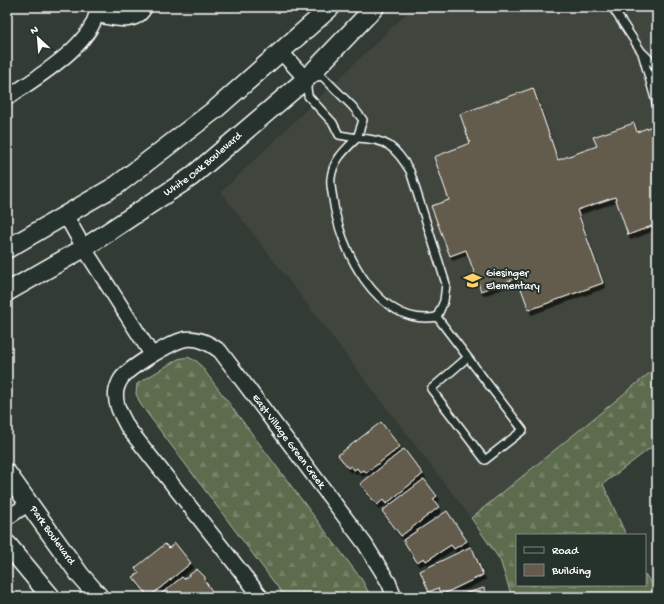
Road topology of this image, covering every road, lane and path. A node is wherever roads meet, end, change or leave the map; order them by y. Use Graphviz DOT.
graph roads {
  1 [pos="145,7"];
  2 [pos="331,7"];
  3 [pos="375,7"];
  4 [pos="612,7"];
  5 [pos="97,11"];
  6 [pos="641,51"];
  7 [pos="281,52"];
  8 [pos="657,67"];
  9 [pos="306,79"];
  10 [pos="7,98"];
  11 [pos="657,106"];
  12 [pos="357,138"];
  13 [pos="66,216"];
  14 [pos="84,248"];
  15 [pos="7,249"];
  16 [pos="7,292"];
  17 [pos="437,317"];
  18 [pos="152,356"];
  19 [pos="467,358"];
  20 [pos="7,473"];
  21 [pos="28,504"];
  22 [pos="7,518"];
  23 [pos="7,544"];
  24 [pos="51,597"];
  25 [pos="98,597"];
  26 [pos="261,597"];
  27 [pos="394,597"];
  1 -- 5 [label="street"];
  2 -- 7 [label="street"];
  3 -- 9 [label="street, White Oak Boulevard"];
  4 -- 6 [label="lane"];
  5 -- 10 [label="street"];
  6 -- 8 [label="lane"];
  6 -- 11 [label="lane"];
  7 -- 9 [label="street"];
  7 -- 13 [label="street"];
  9 -- 12 [label="lane"];
  9 -- 12 [label="lane"];
  9 -- 14 [label="street, White Oak Boulevard"];
  12 -- 17 [label="lane"];
  12 -- 17 [label="lane"];
  13 -- 14 [label="street"];
  13 -- 15 [label="street"];
  14 -- 16 [label="street, White Oak Boulevard"];
  14 -- 18 [label="street"];
  17 -- 19 [label="lane"];
  18 -- 26 [label="street, East Village Green Creek"];
  18 -- 27 [label="street, East Village Green Creek"];
  19 -- 19 [label="lane"];
  20 -- 21 [label="street, Park Boulevard"];
  21 -- 22 [label="street"];
  21 -- 25 [label="street, Park Boulevard"];
  23 -- 24 [label="street"];
}
